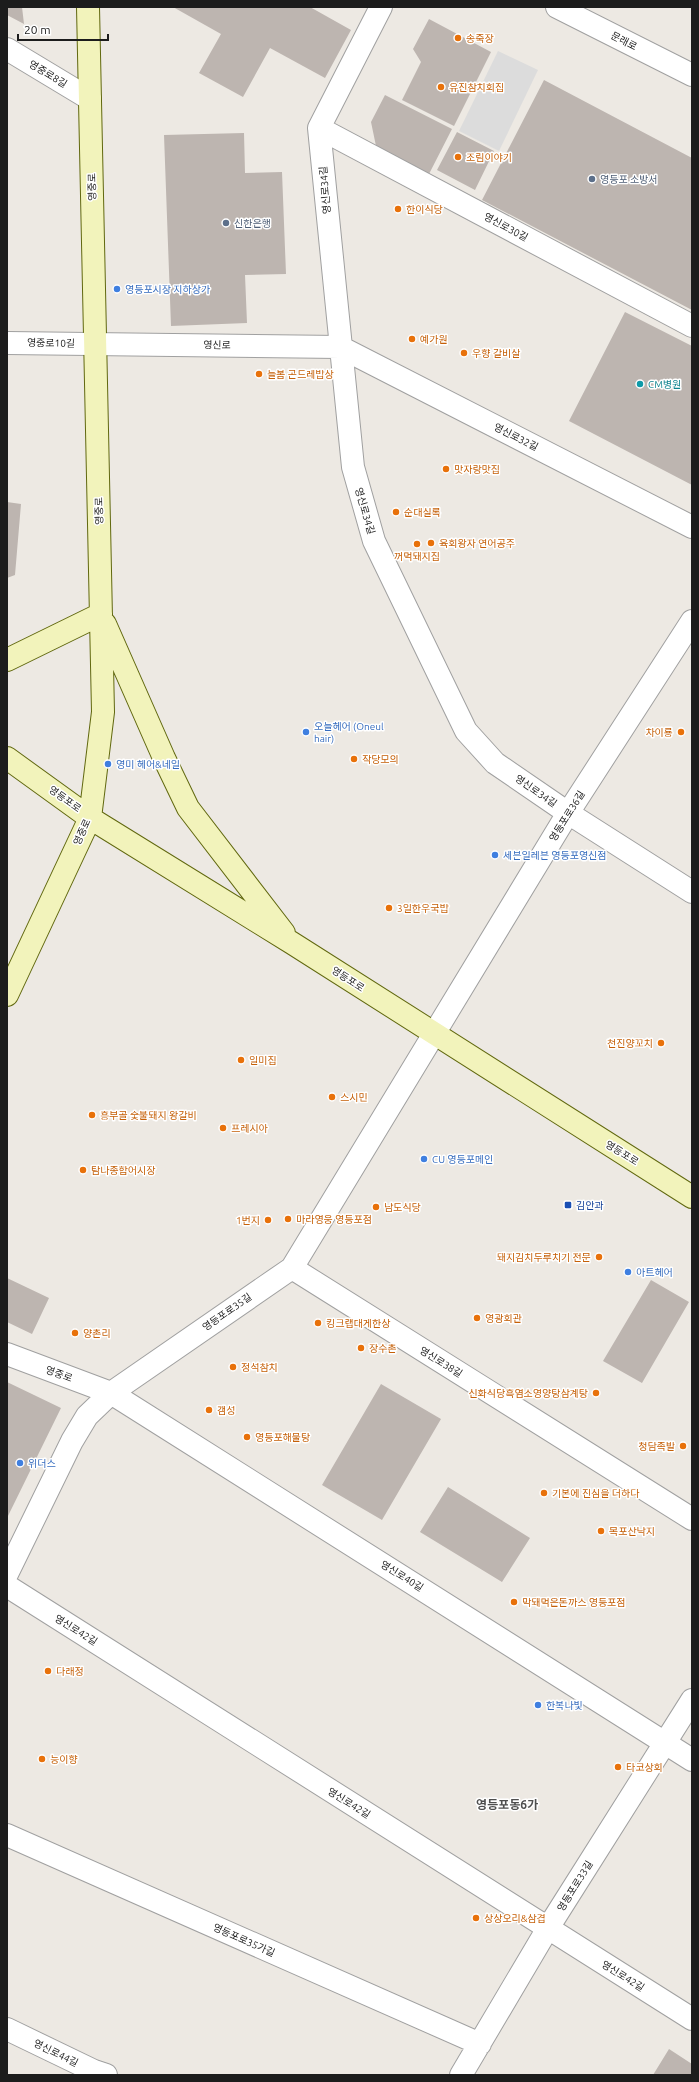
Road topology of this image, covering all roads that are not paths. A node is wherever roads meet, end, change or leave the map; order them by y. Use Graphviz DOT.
graph roads {
  1 [pos="88,7"];
  2 [pos="381,7"];
  3 [pos="557,7"];
  4 [pos="7,49"];
  5 [pos="692,75"];
  6 [pos="90,99"];
  7 [pos="319,128"];
  8 [pos="692,326"];
  9 [pos="7,343"];
  10 [pos="95,344"];
  11 [pos="340,347"];
  12 [pos="692,527"];
  13 [pos="101,614"];
  14 [pos="692,621"];
  15 [pos="7,660"];
  16 [pos="7,758"];
  17 [pos="568,813"];
  18 [pos="90,818"];
  19 [pos="692,892"];
  20 [pos="292,943"];
  21 [pos="7,995"];
  22 [pos="433,1034"];
  23 [pos="692,1198"];
  24 [pos="292,1268"];
  25 [pos="7,1354"];
  26 [pos="111,1393"];
  27 [pos="692,1520"];
  28 [pos="7,1574"];
  29 [pos="7,1586"];
  30 [pos="692,1700"];
  31 [pos="666,1743"];
  32 [pos="692,1760"];
  33 [pos="7,1835"];
  34 [pos="548,1928"];
  35 [pos="692,2019"];
  36 [pos="7,2029"];
  37 [pos="480,2044"];
  38 [pos="106,2075"];
  39 [pos="461,2075"];
  1 -- 6 [label="main road, 영중로"];
  2 -- 7 [label="street"];
  3 -- 5 [label="street, 문래로"];
  4 -- 6 [label="street, 영중로8길"];
  6 -- 10 [label="main road, 영중로"];
  7 -- 8 [label="street, 영신로30길"];
  7 -- 11 [label="street, 영신로34길"];
  9 -- 10 [label="street, 영중로10길"];
  10 -- 11 [label="street, 영신로"];
  10 -- 13 [label="main road, 영중로"];
  11 -- 12 [label="street, 영신로32길"];
  11 -- 17 [label="street, 영신로34길"];
  13 -- 15 [label="main road"];
  13 -- 18 [label="main road, 영중로"];
  13 -- 20 [label="main road"];
  14 -- 17 [label="street, 영등포로36길"];
  16 -- 18 [label="main road, 영등포로"];
  17 -- 19 [label="street, 영신로34길"];
  17 -- 22 [label="street, 영등포로36길"];
  18 -- 20 [label="main road, 영등포로"];
  18 -- 21 [label="main road, 영중로"];
  20 -- 22 [label="main road, 영등포로"];
  22 -- 23 [label="main road, 영등포로"];
  22 -- 24 [label="street, 영등포로35길"];
  24 -- 26 [label="street, 영등포로35길"];
  24 -- 27 [label="street, 영신로38길"];
  25 -- 26 [label="street, 영중로"];
  26 -- 28 [label="street, 영등포로35길"];
  26 -- 31 [label="street, 영신로40길"];
  29 -- 34 [label="street, 영신로42길"];
  30 -- 31 [label="street, 영등포로33길"];
  31 -- 32 [label="street, 영신로40길"];
  31 -- 34 [label="street, 영등포로33길"];
  33 -- 37 [label="street, 영등포로35가길"];
  34 -- 35 [label="street, 영신로42길"];
  34 -- 37 [label="street, 영등포로33길"];
  36 -- 38 [label="street, 영신로44길"];
  37 -- 39 [label="street, 영등포로33길"];
}
